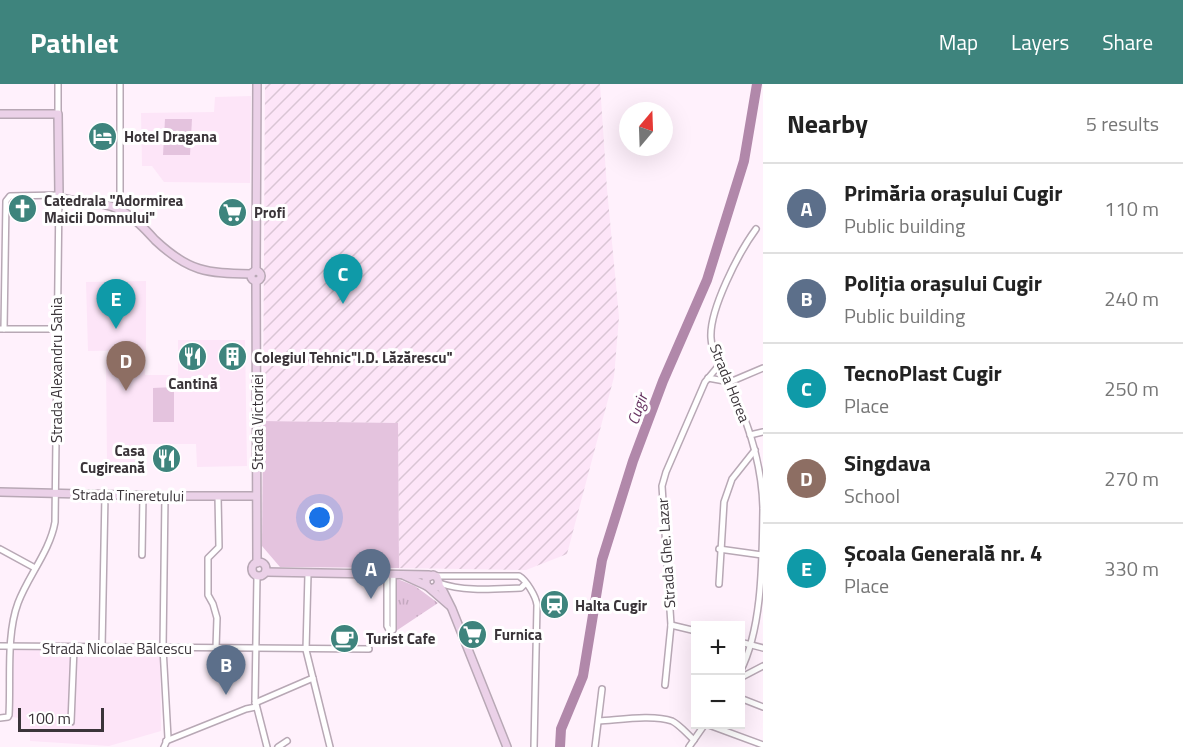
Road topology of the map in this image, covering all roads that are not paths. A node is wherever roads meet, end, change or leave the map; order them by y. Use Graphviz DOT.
graph roads {
  1 [pos="58,84"];
  2 [pos="257,84"];
  3 [pos="120,85"];
  4 [pos="0,114"];
  5 [pos="58,114"];
  6 [pos="59,195"];
  7 [pos="2,209"];
  8 [pos="120,210"];
  9 [pos="756,229"];
  10 [pos="255,275"];
  11 [pos="2,329"];
  12 [pos="56,329"];
  13 [pos="720,364"];
  14 [pos="763,368"];
  15 [pos="708,378"];
  16 [pos="730,382"];
  17 [pos="763,432"];
  18 [pos="750,435"];
  19 [pos="755,450"];
  20 [pos="0,492"];
  21 [pos="56,494"];
  22 [pos="105,495"];
  23 [pos="142,496"];
  24 [pos="165,496"];
  25 [pos="218,496"];
  26 [pos="256,496"];
  27 [pos="763,509"];
  28 [pos="0,549"];
  29 [pos="719,549"];
  30 [pos="142,555"];
  31 [pos="762,555"];
  32 [pos="257,563"];
  33 [pos="35,568"];
  34 [pos="266,572"];
  35 [pos="308,574"];
  36 [pos="394,574"];
  37 [pos="257,576"];
  38 [pos="433,582"];
  39 [pos="525,584"];
  40 [pos="719,584"];
  41 [pos="671,625"];
  42 [pos="390,626"];
  43 [pos="691,630"];
  44 [pos="745,643"];
  45 [pos="752,645"];
  46 [pos="0,646"];
  47 [pos="12,646"];
  48 [pos="74,648"];
  49 [pos="102,648"];
  50 [pos="163,648"];
  51 [pos="216,648"];
  52 [pos="763,648"];
  53 [pos="255,649"];
  54 [pos="369,649"];
  55 [pos="306,650"];
  56 [pos="745,662"];
  57 [pos="763,666"];
  58 [pos="745,676"];
  59 [pos="313,678"];
  60 [pos="665,684"];
  61 [pos="602,689"];
  62 [pos="745,700"];
  63 [pos="256,705"];
  64 [pos="763,707"];
  65 [pos="0,717"];
  66 [pos="599,721"];
  67 [pos="71,722"];
  68 [pos="702,729"];
  69 [pos="720,729"];
  70 [pos="287,741"];
  71 [pos="694,741"];
  72 [pos="166,742"];
  73 [pos="763,745"];
  74 [pos="267,747"];
  75 [pos="278,747"];
  76 [pos="330,747"];
  77 [pos="507,747"];
  78 [pos="534,747"];
  79 [pos="595,747"];
  80 [pos="689,747"];
  1 -- 5 [label="street, Strada Alexandru Sahia"];
  2 -- 10 [label="main road, Strada Victoriei"];
  3 -- 8 [label="street"];
  4 -- 5 [label="main road"];
  5 -- 6 [label="main road, Strada Alexandru Sahia"];
  6 -- 7 [label="street"];
  6 -- 8 [label="main road"];
  6 -- 12 [label="street, Strada Alexandru Sahia"];
  7 -- 11 [label="street"];
  8 -- 10 [label="main road"];
  9 -- 13 [label="street, Strada Horea"];
  10 -- 26 [label="main road, Strada Victoriei"];
  11 -- 12 [label="street"];
  12 -- 21 [label="street, Strada Alexandru Sahia"];
  13 -- 15 [label="street, Strada Ghe. Lazar"];
  13 -- 16 [label="street, Strada Horea"];
  14 -- 16 [label="street"];
  15 -- 16 [label="street"];
  15 -- 41 [label="street, Strada Ghe. Lazar"];
  16 -- 18 [label="street, Strada Horea"];
  17 -- 18 [label="street"];
  18 -- 19 [label="street, Strada Horea"];
  19 -- 27 [label="street, Strada Horea"];
  19 -- 29 [label="street"];
  20 -- 21 [label="main road, Strada Tineretului"];
  21 -- 22 [label="main road, Strada Tineretului"];
  21 -- 33 [label="street, Strada Alexandru Sahia"];
  22 -- 23 [label="main road, Strada Tineretului"];
  22 -- 49 [label="street"];
  23 -- 24 [label="main road, Strada Tineretului"];
  23 -- 30 [label="street"];
  24 -- 25 [label="main road, Strada Tineretului"];
  24 -- 50 [label="street"];
  25 -- 26 [label="main road, Strada Tineretului"];
  25 -- 51 [label="street"];
  26 -- 32 [label="main road, Strada Victoriei"];
  27 -- 31 [label="street, Strada Horea"];
  28 -- 33 [label="street"];
  29 -- 31 [label="street"];
  29 -- 40 [label="street"];
  31 -- 45 [label="street, Strada Horea"];
  32 -- 34 [label="main road"];
  32 -- 37 [label="main road"];
  33 -- 47 [label="street, Strada Alexandru Sahia"];
  34 -- 35 [label="main road"];
  34 -- 37 [label="main road"];
  35 -- 36 [label="main road"];
  35 -- 55 [label="street"];
  36 -- 38 [label="main road"];
  36 -- 38 [label="main road"];
  36 -- 42 [label="street"];
  37 -- 53 [label="street"];
  38 -- 39 [label="street"];
  38 -- 39 [label="street"];
  38 -- 77 [label="main road"];
  39 -- 78 [label="street"];
  41 -- 43 [label="street"];
  41 -- 60 [label="street, Strada Ghe. Lazar"];
  44 -- 45 [label="street"];
  45 -- 52 [label="street"];
  45 -- 56 [label="street, Strada Horea"];
  46 -- 47 [label="street, Strada Nicolae Bălcescu"];
  47 -- 48 [label="street, Strada Nicolae Bălcescu"];
  47 -- 65 [label="street, Strada Alexandru Sahia"];
  48 -- 49 [label="street, Strada Nicolae Bălcescu"];
  48 -- 67 [label="street"];
  49 -- 50 [label="street, Strada Nicolae Bălcescu"];
  50 -- 51 [label="street, Strada Nicolae Bălcescu"];
  50 -- 72 [label="street"];
  51 -- 53 [label="street, Strada Nicolae Bălcescu"];
  53 -- 55 [label="street, Strada Nicolae Bălcescu"];
  53 -- 63 [label="street"];
  54 -- 55 [label="street, Strada Nicolae Bălcescu"];
  55 -- 59 [label="street"];
  57 -- 58 [label="street"];
  59 -- 63 [label="street"];
  59 -- 76 [label="street"];
  61 -- 66 [label="street"];
  62 -- 64 [label="street"];
  63 -- 72 [label="street"];
  63 -- 74 [label="street"];
  66 -- 71 [label="street"];
  66 -- 79 [label="street"];
  68 -- 71 [label="street"];
  69 -- 73 [label="street"];
  70 -- 75 [label="street"];
  71 -- 80 [label="street"];
}
